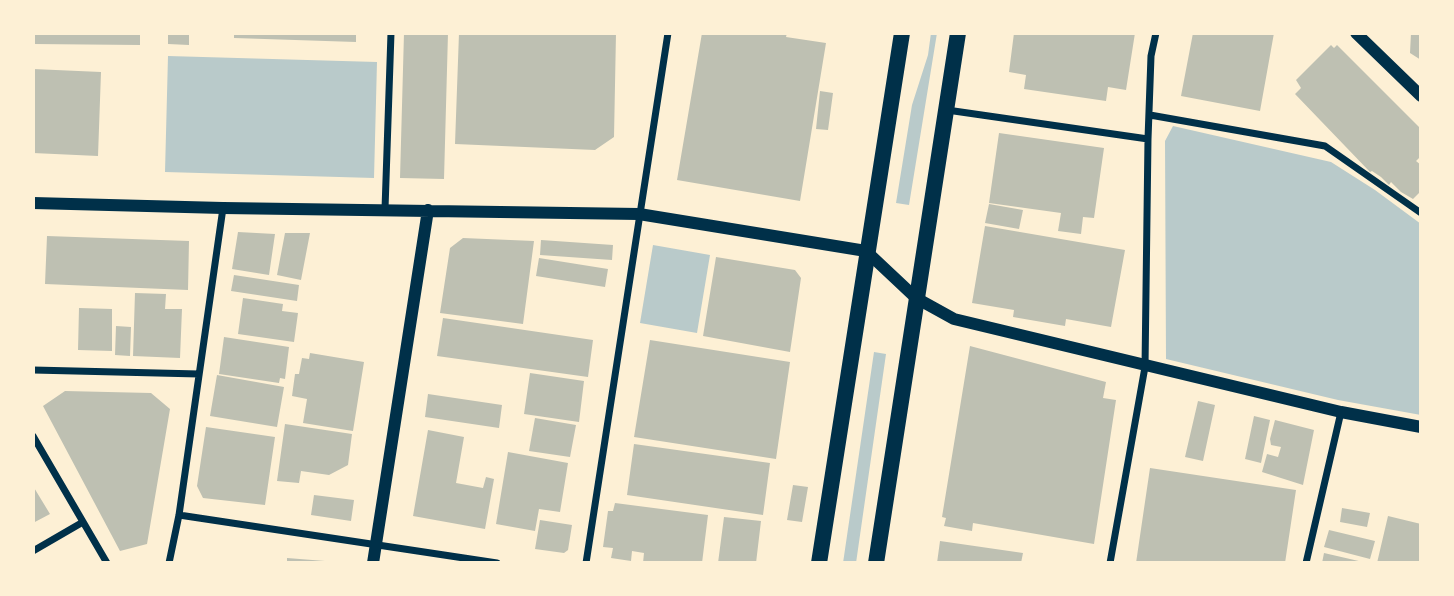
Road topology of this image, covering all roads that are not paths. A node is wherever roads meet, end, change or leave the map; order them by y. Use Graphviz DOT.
graph roads {
  1 [pos="391,33"];
  2 [pos="668,33"];
  3 [pos="902,33"];
  4 [pos="958,33"];
  5 [pos="1156,33"];
  6 [pos="1356,33"];
  7 [pos="1421,96"];
  8 [pos="946,110"];
  9 [pos="1150,115"];
  10 [pos="1148,139"];
  11 [pos="33,203"];
  12 [pos="223,208"];
  13 [pos="385,209"];
  14 [pos="428,211"];
  15 [pos="1421,213"];
  16 [pos="639,214"];
  17 [pos="866,251"];
  18 [pos="916,298"];
  19 [pos="1145,367"];
  20 [pos="33,370"];
  21 [pos="199,374"];
  22 [pos="1341,412"];
  23 [pos="1421,427"];
  24 [pos="33,436"];
  25 [pos="179,515"];
  26 [pos="83,522"];
  27 [pos="377,543"];
  28 [pos="33,551"];
  29 [pos="107,563"];
  30 [pos="169,563"];
  31 [pos="373,563"];
  32 [pos="497,563"];
  33 [pos="586,563"];
  34 [pos="819,563"];
  35 [pos="876,563"];
  36 [pos="1111,563"];
  37 [pos="1306,563"];
  1 -- 13 [label="street"];
  2 -- 16 [label="street"];
  3 -- 17 [label="main road"];
  4 -- 8 [label="main road"];
  5 -- 9 [label="street"];
  6 -- 7 [label="street"];
  8 -- 10 [label="street"];
  8 -- 18 [label="main road"];
  9 -- 10 [label="street"];
  9 -- 15 [label="street"];
  10 -- 19 [label="street"];
  11 -- 12 [label="street"];
  12 -- 13 [label="street"];
  12 -- 21 [label="street"];
  13 -- 14 [label="street"];
  14 -- 16 [label="street"];
  14 -- 27 [label="street"];
  16 -- 17 [label="street"];
  16 -- 33 [label="street"];
  17 -- 18 [label="street"];
  17 -- 34 [label="main road"];
  18 -- 19 [label="street"];
  18 -- 35 [label="main road"];
  19 -- 22 [label="street"];
  19 -- 36 [label="street"];
  20 -- 21 [label="street"];
  21 -- 25 [label="street"];
  22 -- 23 [label="street"];
  22 -- 37 [label="street"];
  24 -- 26 [label="street"];
  25 -- 27 [label="street"];
  25 -- 30 [label="street"];
  26 -- 28 [label="street"];
  26 -- 29 [label="street"];
  27 -- 31 [label="street"];
  27 -- 32 [label="street"];
}
